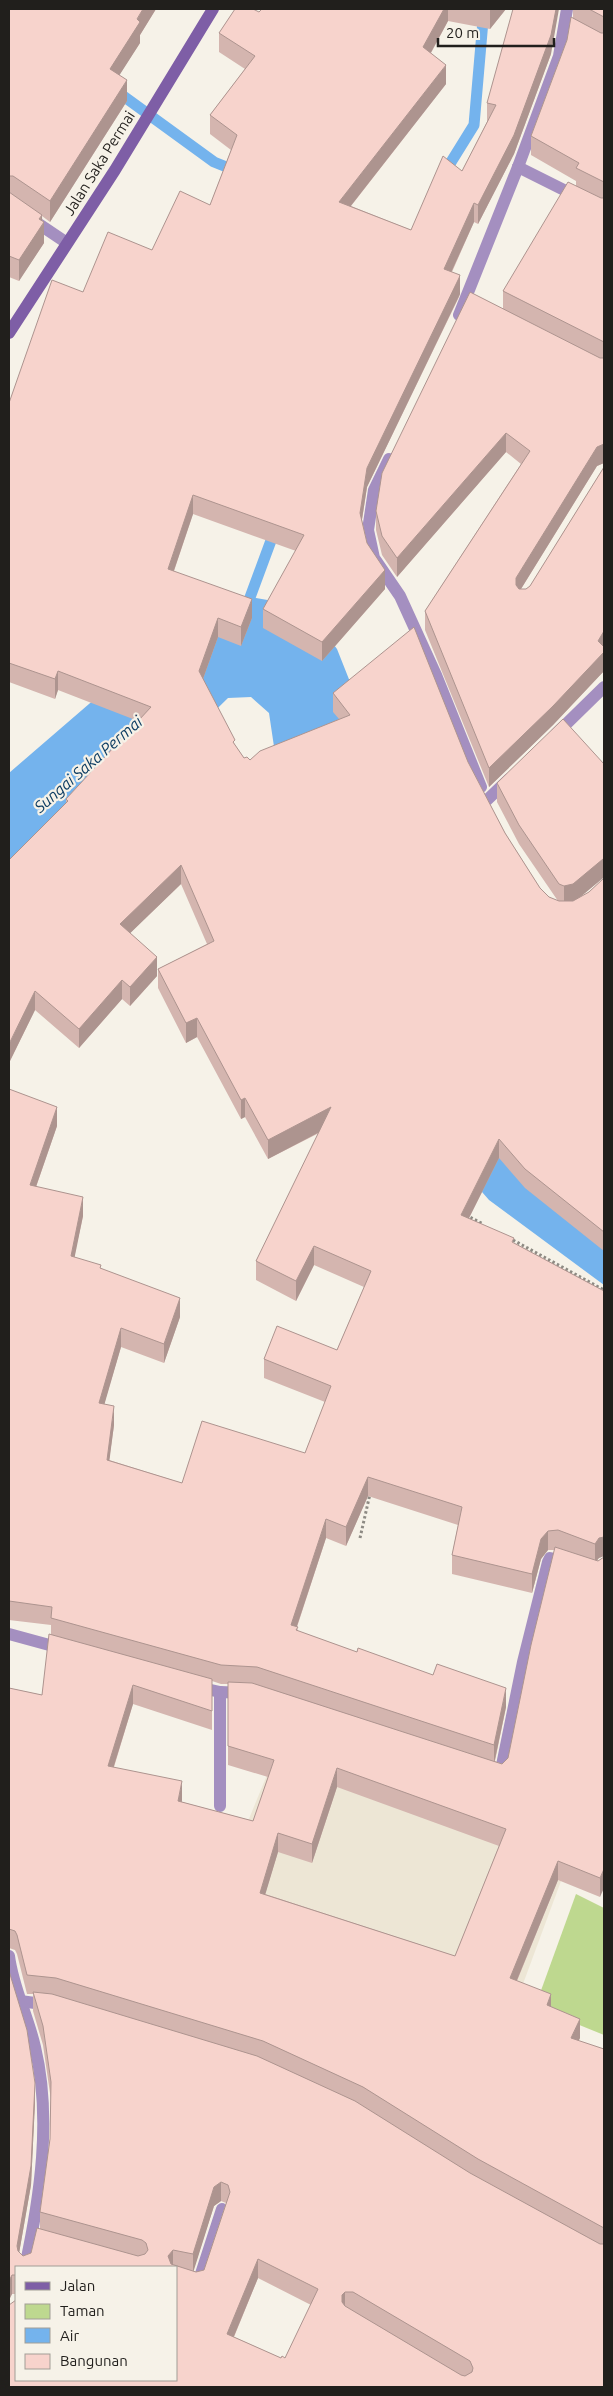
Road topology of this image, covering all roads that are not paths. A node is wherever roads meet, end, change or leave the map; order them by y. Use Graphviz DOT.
graph roads {
  1 [pos="213,9"];
  2 [pos="567,9"];
  3 [pos="518,166"];
  4 [pos="9,204"];
  5 [pos="604,210"];
  6 [pos="67,243"];
  7 [pos="453,326"];
  8 [pos="9,333"];
  9 [pos="395,447"];
  10 [pos="604,686"];
  11 [pos="549,740"];
  12 [pos="515,773"];
  13 [pos="579,1566"];
  14 [pos="9,1634"];
  15 [pos="76,1653"];
  16 [pos="201,1687"];
  17 [pos="220,1692"];
  18 [pos="254,1694"];
  19 [pos="481,1769"];
  20 [pos="220,1806"];
  21 [pos="9,1956"];
  22 [pos="20,2001"];
  23 [pos="63,2008"];
  24 [pos="222,2209"];
  25 [pos="25,2266"];
  26 [pos="178,2278"];
  1 -- 6 [label="street, Jalan Saka Permai"];
  2 -- 3 [label="street"];
  3 -- 5 [label="street"];
  3 -- 7 [label="street"];
  4 -- 6 [label="street"];
  6 -- 8 [label="street, Jalan Saka Permai"];
  9 -- 12 [label="street"];
  10 -- 11 [label="street"];
  13 -- 19 [label="street"];
  14 -- 15 [label="street"];
  16 -- 17 [label="street"];
  17 -- 18 [label="street"];
  17 -- 20 [label="street"];
  21 -- 22 [label="street"];
  22 -- 23 [label="street"];
  22 -- 25 [label="street"];
  24 -- 26 [label="street"];
}
